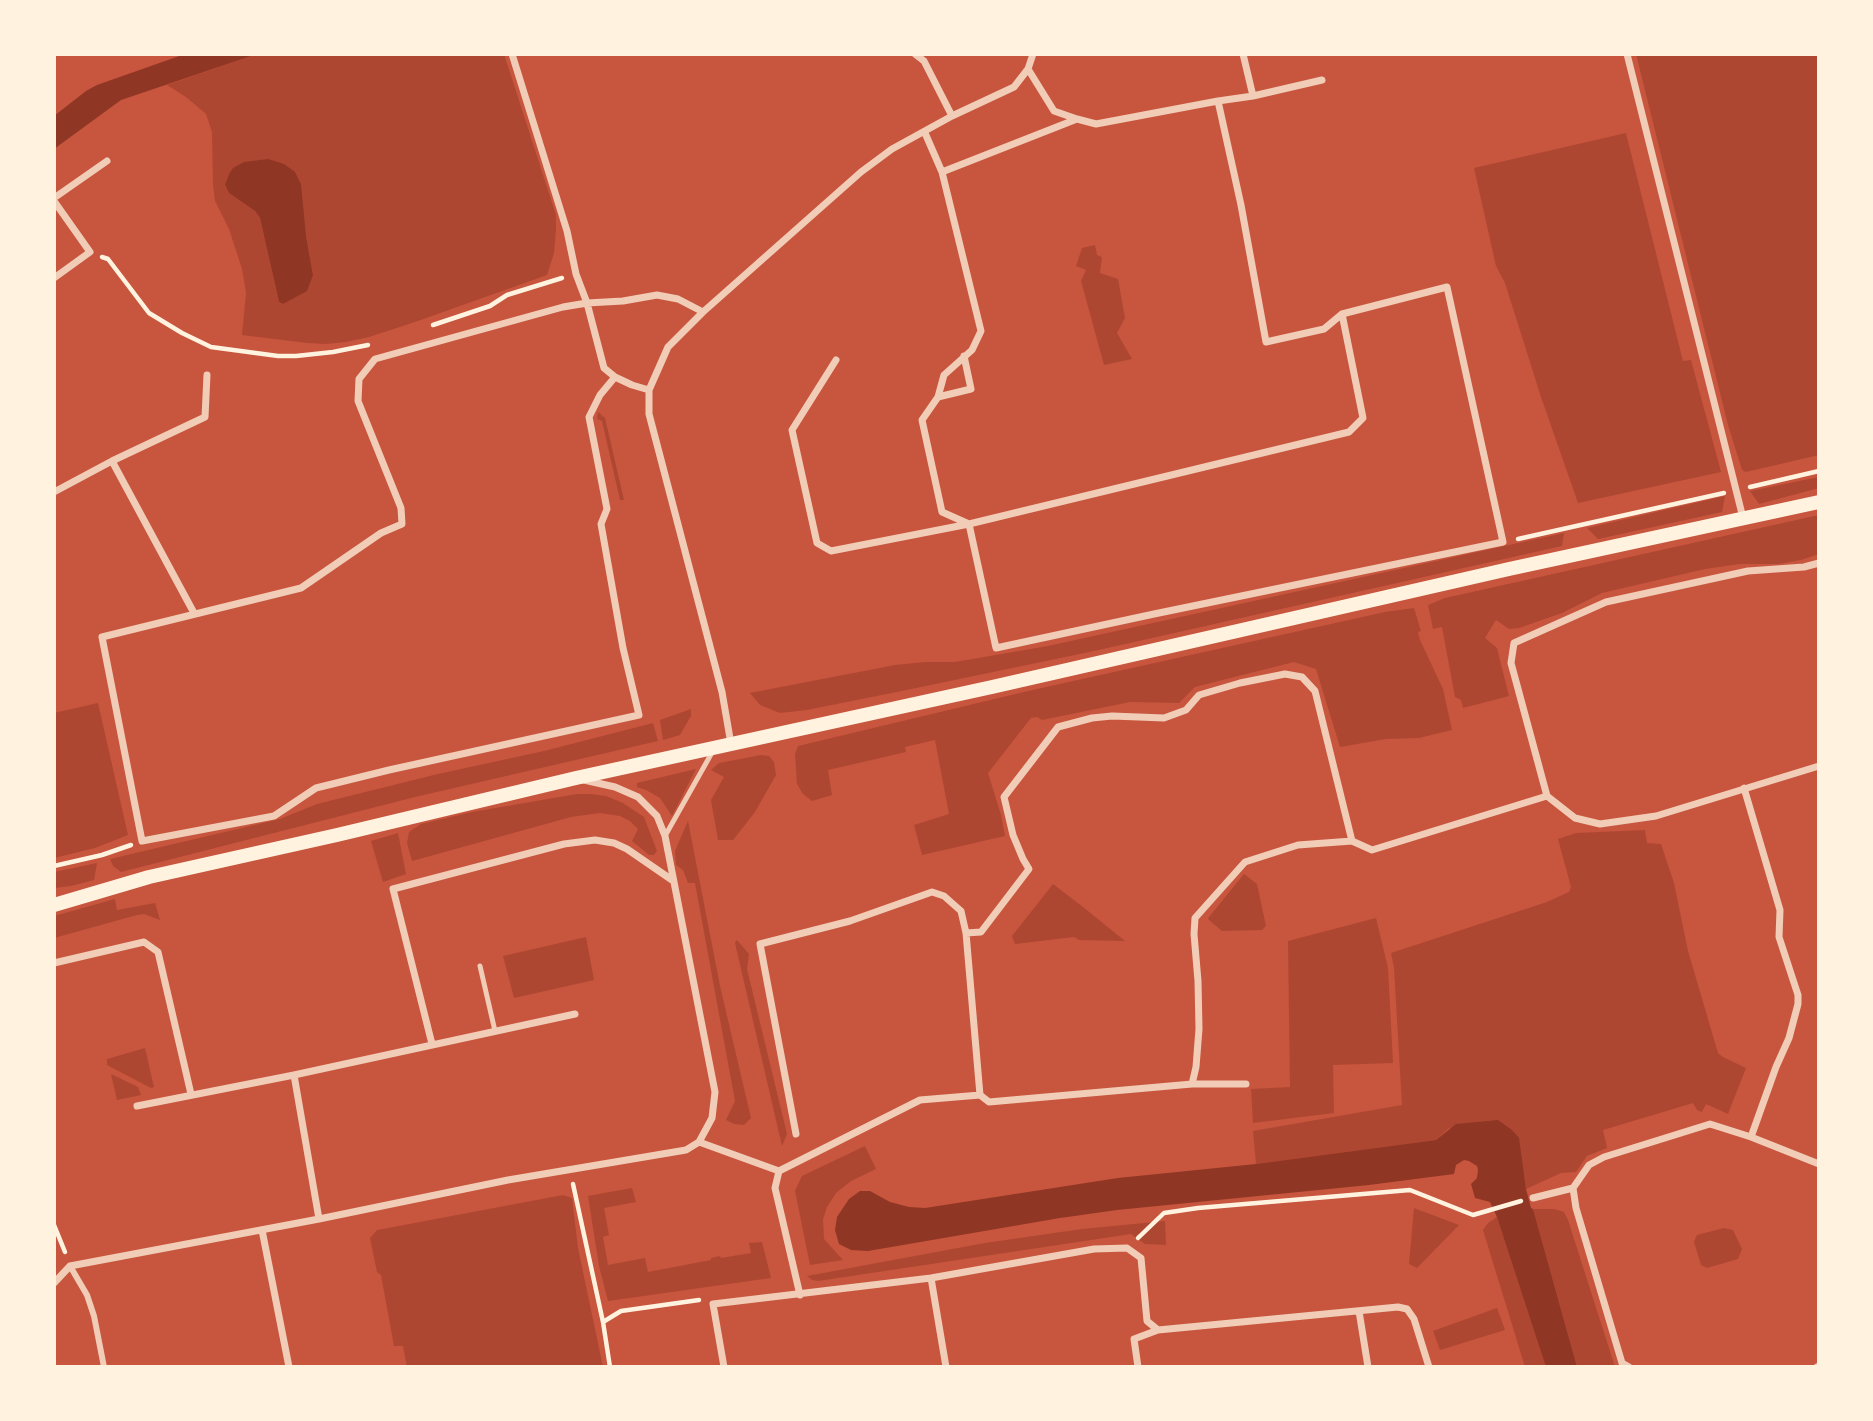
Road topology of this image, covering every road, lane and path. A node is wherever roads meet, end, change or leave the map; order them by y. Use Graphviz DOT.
graph roads {
  1 [pos="512,54"];
  2 [pos="915,54"];
  3 [pos="1033,54"];
  4 [pos="1242,54"];
  5 [pos="1627,54"];
  6 [pos="1028,69"];
  7 [pos="1322,80"];
  8 [pos="1253,96"];
  9 [pos="1217,102"];
  10 [pos="952,116"];
  11 [pos="1077,119"];
  12 [pos="925,133"];
  13 [pos="107,161"];
  14 [pos="942,172"];
  15 [pos="54,200"];
  16 [pos="90,252"];
  17 [pos="576,274"];
  18 [pos="54,278"];
  19 [pos="587,303"];
  20 [pos="703,312"];
  21 [pos="1342,314"];
  22 [pos="429,326"];
  23 [pos="375,344"];
  24 [pos="964,356"];
  25 [pos="836,360"];
  26 [pos="207,375"];
  27 [pos="615,377"];
  28 [pos="649,390"];
  29 [pos="938,397"];
  30 [pos="112,461"];
  31 [pos="1819,471"];
  32 [pos="1737,490"];
  33 [pos="54,492"];
  34 [pos="1819,502"];
  35 [pos="1743,518"];
  36 [pos="969,524"];
  37 [pos="1503,542"];
  38 [pos="1819,563"];
  39 [pos="194,614"];
  40 [pos="731,744"];
  41 [pos="715,747"];
  42 [pos="1819,766"];
  43 [pos="576,778"];
  44 [pos="1744,788"];
  45 [pos="1547,796"];
  46 [pos="665,836"];
  47 [pos="142,841"];
  48 [pos="1352,841"];
  49 [pos="54,866"];
  50 [pos="672,880"];
  51 [pos="54,903"];
  52 [pos="966,933"];
  53 [pos="54,962"];
  54 [pos="480,966"];
  55 [pos="575,1014"];
  56 [pos="495,1031"];
  57 [pos="432,1044"];
  58 [pos="294,1075"];
  59 [pos="1192,1084"];
  60 [pos="1246,1084"];
  61 [pos="191,1094"];
  62 [pos="980,1095"];
  63 [pos="137,1106"];
  64 [pos="796,1134"];
  65 [pos="1751,1137"];
  66 [pos="699,1142"];
  67 [pos="1819,1164"];
  68 [pos="571,1169"];
  69 [pos="779,1171"];
  70 [pos="1573,1188"];
  71 [pos="1533,1198"];
  72 [pos="319,1219"];
  73 [pos="54,1224"];
  74 [pos="262,1230"];
  75 [pos="1127,1248"];
  76 [pos="70,1266"];
  77 [pos="931,1278"];
  78 [pos="54,1283"];
  79 [pos="800,1295"];
  80 [pos="713,1304"];
  81 [pos="1359,1311"];
  82 [pos="603,1322"];
  83 [pos="1158,1331"];
  84 [pos="104,1367"];
  85 [pos="289,1367"];
  86 [pos="610,1367"];
  87 [pos="724,1367"];
  88 [pos="946,1367"];
  89 [pos="1138,1367"];
  90 [pos="1368,1367"];
  91 [pos="1429,1367"];
  92 [pos="1629,1367"];
  1 -- 17 [label="street"];
  2 -- 10 [label="street"];
  3 -- 6 [label="street"];
  4 -- 8 [label="street"];
  5 -- 32 [label="street"];
  6 -- 10 [label="street"];
  6 -- 11 [label="street"];
  7 -- 8 [label="street"];
  8 -- 9 [label="street"];
  9 -- 11 [label="street"];
  9 -- 21 [label="street"];
  10 -- 12 [label="street"];
  11 -- 14 [label="street"];
  12 -- 14 [label="street"];
  12 -- 20 [label="street"];
  13 -- 15 [label="street"];
  14 -- 24 [label="street"];
  15 -- 16 [label="street"];
  16 -- 18 [label="street"];
  16 -- 23 [label="path"];
  17 -- 19 [label="street"];
  17 -- 22 [label="path"];
  19 -- 20 [label="street"];
  19 -- 27 [label="street"];
  19 -- 39 [label="street"];
  20 -- 28 [label="street"];
  21 -- 36 [label="street"];
  21 -- 37 [label="street"];
  24 -- 29 [label="street"];
  24 -- 29 [label="street"];
  25 -- 36 [label="street"];
  26 -- 30 [label="street"];
  27 -- 28 [label="street"];
  27 -- 47 [label="street"];
  28 -- 40 [label="street"];
  29 -- 36 [label="street"];
  30 -- 33 [label="street"];
  30 -- 39 [label="street"];
  31 -- 32 [label="path"];
  32 -- 35 [label="street"];
  32 -- 37 [label="path"];
  34 -- 35 [label="main road"];
  35 -- 40 [label="main road"];
  36 -- 37 [label="street"];
  38 -- 45 [label="street"];
  39 -- 47 [label="street"];
  40 -- 41 [label="main road"];
  41 -- 43 [label="main road"];
  41 -- 46 [label="lane"];
  42 -- 44 [label="street"];
  43 -- 46 [label="street"];
  43 -- 51 [label="main road"];
  44 -- 45 [label="street"];
  44 -- 65 [label="street"];
  45 -- 48 [label="street"];
  46 -- 50 [label="street"];
  47 -- 49 [label="path"];
  48 -- 52 [label="street"];
  48 -- 59 [label="street"];
  50 -- 57 [label="street"];
  50 -- 66 [label="street"];
  52 -- 62 [label="street"];
  52 -- 64 [label="street"];
  53 -- 61 [label="street"];
  54 -- 56 [label="lane"];
  55 -- 56 [label="street"];
  56 -- 57 [label="street"];
  57 -- 58 [label="street"];
  58 -- 61 [label="street"];
  58 -- 72 [label="street"];
  59 -- 60 [label="street"];
  59 -- 62 [label="street"];
  61 -- 63 [label="street"];
  62 -- 69 [label="street"];
  65 -- 67 [label="street"];
  65 -- 70 [label="street"];
  66 -- 68 [label="street"];
  66 -- 69 [label="street"];
  68 -- 72 [label="street"];
  68 -- 82 [label="path"];
  69 -- 79 [label="street"];
  70 -- 71 [label="street"];
  70 -- 92 [label="street"];
  71 -- 75 [label="path"];
  72 -- 74 [label="street"];
  73 -- 76 [label="path"];
  74 -- 76 [label="street"];
  74 -- 85 [label="street"];
  75 -- 77 [label="street"];
  75 -- 83 [label="street"];
  76 -- 78 [label="street"];
  76 -- 84 [label="street"];
  77 -- 79 [label="street"];
  77 -- 88 [label="street"];
  79 -- 80 [label="street"];
  80 -- 82 [label="path"];
  80 -- 87 [label="street"];
  81 -- 83 [label="street"];
  81 -- 90 [label="street"];
  81 -- 91 [label="street"];
  82 -- 86 [label="path"];
  83 -- 89 [label="street"];
}
